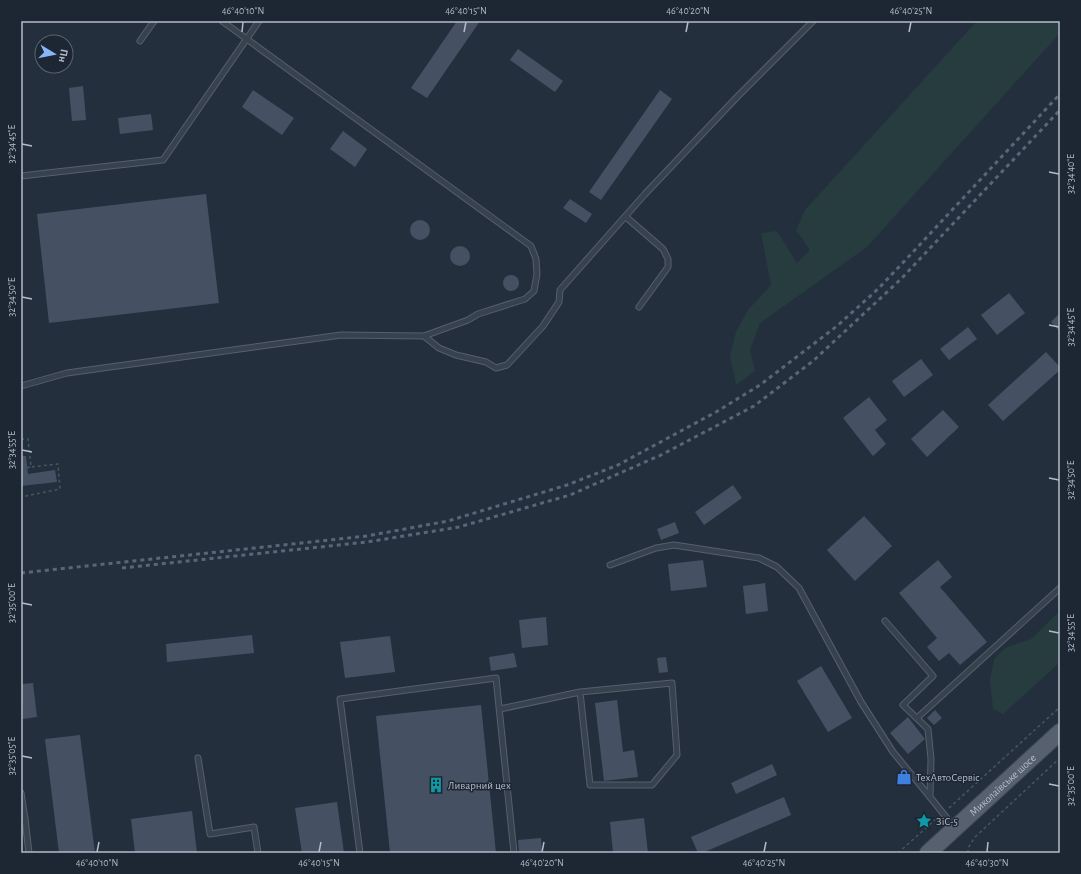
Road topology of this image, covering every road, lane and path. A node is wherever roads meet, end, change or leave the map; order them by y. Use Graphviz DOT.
graph roads {
  1 [pos="154,21"];
  2 [pos="222,21"];
  3 [pos="259,21"];
  4 [pos="813,21"];
  5 [pos="248,39"];
  6 [pos="140,42"];
  7 [pos="21,176"];
  8 [pos="626,217"];
  9 [pos="639,307"];
  10 [pos="424,336"];
  11 [pos="21,386"];
  12 [pos="21,439"];
  13 [pos="32,467"];
  14 [pos="21,468"];
  15 [pos="21,497"];
  16 [pos="610,565"];
  17 [pos="1060,588"];
  18 [pos="885,621"];
  19 [pos="580,692"];
  20 [pos="1060,707"];
  21 [pos="500,709"];
  22 [pos="916,718"];
  23 [pos="1060,732"];
  24 [pos="198,758"];
  25 [pos="1060,758"];
  26 [pos="21,793"];
  27 [pos="930,797"];
  28 [pos="943,813"];
  29 [pos="23,819"];
  30 [pos="955,828"];
  31 [pos="29,853"];
  32 [pos="258,853"];
  33 [pos="360,853"];
  34 [pos="514,853"];
  35 [pos="898,853"];
  36 [pos="928,853"];
  37 [pos="968,853"];
  1 -- 6 [label="lane"];
  2 -- 5 [label="lane"];
  3 -- 5 [label="lane"];
  4 -- 8 [label="lane"];
  5 -- 7 [label="lane"];
  5 -- 10 [label="lane"];
  8 -- 9 [label="lane"];
  8 -- 10 [label="lane"];
  10 -- 11 [label="lane"];
  12 -- 13 [label="path"];
  13 -- 14 [label="path"];
  13 -- 15 [label="path"];
  16 -- 27 [label="lane"];
  17 -- 22 [label="lane"];
  18 -- 22 [label="lane"];
  19 -- 19 [label="lane"];
  19 -- 21 [label="lane"];
  20 -- 28 [label="path"];
  21 -- 33 [label="lane"];
  21 -- 34 [label="lane"];
  22 -- 27 [label="lane"];
  23 -- 30 [label="main road, Миколаївське шосе"];
  24 -- 32 [label="lane"];
  25 -- 37 [label="path"];
  26 -- 29 [label="lane"];
  27 -- 28 [label="lane"];
  28 -- 30 [label="lane"];
  28 -- 35 [label="path"];
  29 -- 31 [label="lane"];
  30 -- 36 [label="main road, Миколаївське шосе"];
}
